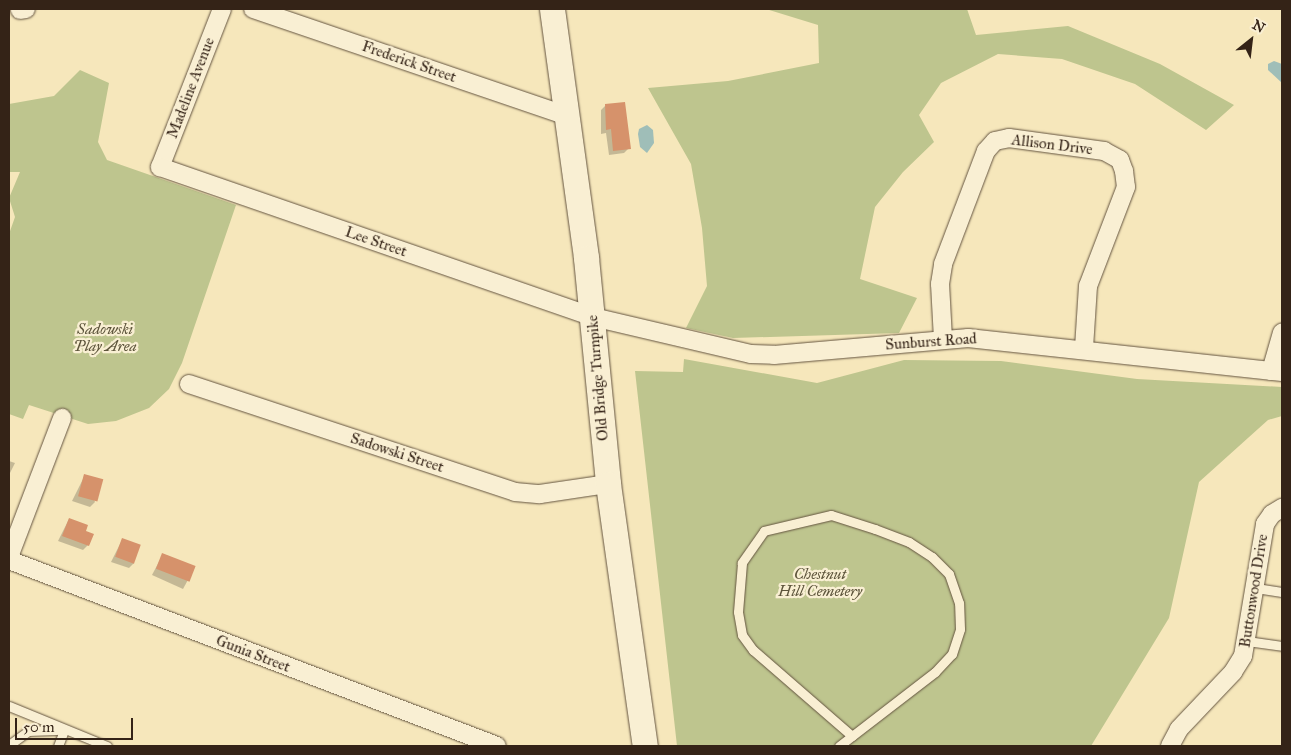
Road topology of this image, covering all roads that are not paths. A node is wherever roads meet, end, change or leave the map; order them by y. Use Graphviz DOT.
graph roads {
  1 [pos="222,9"];
  2 [pos="253,9"];
  3 [pos="552,9"];
  4 [pos="565,115"];
  5 [pos="160,167"];
  6 [pos="593,317"];
  7 [pos="1282,333"];
  8 [pos="943,339"];
  9 [pos="1084,348"];
  10 [pos="1277,371"];
  11 [pos="189,384"];
  12 [pos="62,418"];
  13 [pos="608,484"];
  14 [pos="1282,508"];
  15 [pos="9,559"];
  16 [pos="1256,588"];
  17 [pos="1282,592"];
  18 [pos="1247,641"];
  19 [pos="1282,646"];
  20 [pos="9,706"];
  21 [pos="64,730"];
  22 [pos="852,736"];
  23 [pos="9,745"];
  24 [pos="58,746"];
  25 [pos="105,746"];
  26 [pos="497,746"];
  27 [pos="645,746"];
  28 [pos="839,746"];
  29 [pos="1170,746"];
  1 -- 5 [label="street, Madeline Avenue"];
  2 -- 4 [label="street, Frederick Street"];
  3 -- 4 [label="street, Old Bridge Turnpike"];
  4 -- 6 [label="street, Old Bridge Turnpike"];
  5 -- 6 [label="street, Lee Street"];
  6 -- 8 [label="street, Sunburst Road"];
  6 -- 13 [label="street, Old Bridge Turnpike"];
  7 -- 10 [label="street"];
  8 -- 9 [label="street, Sunburst Road"];
  8 -- 9 [label="street, Allison Drive"];
  9 -- 10 [label="street, Sunburst Road"];
  11 -- 13 [label="street, Sadowski Street"];
  12 -- 15 [label="street"];
  13 -- 27 [label="street, Old Bridge Turnpike"];
  14 -- 16 [label="street, Buttonwood Drive"];
  15 -- 26 [label="street, Gunia Street"];
  16 -- 17 [label="lane"];
  16 -- 18 [label="street, Buttonwood Drive"];
  18 -- 19 [label="lane"];
  18 -- 29 [label="street, Buttonwood Drive"];
  20 -- 21 [label="lane"];
  21 -- 23 [label="lane"];
  21 -- 24 [label="lane"];
  21 -- 25 [label="lane"];
  22 -- 22 [label="lane"];
  22 -- 28 [label="lane"];
}
